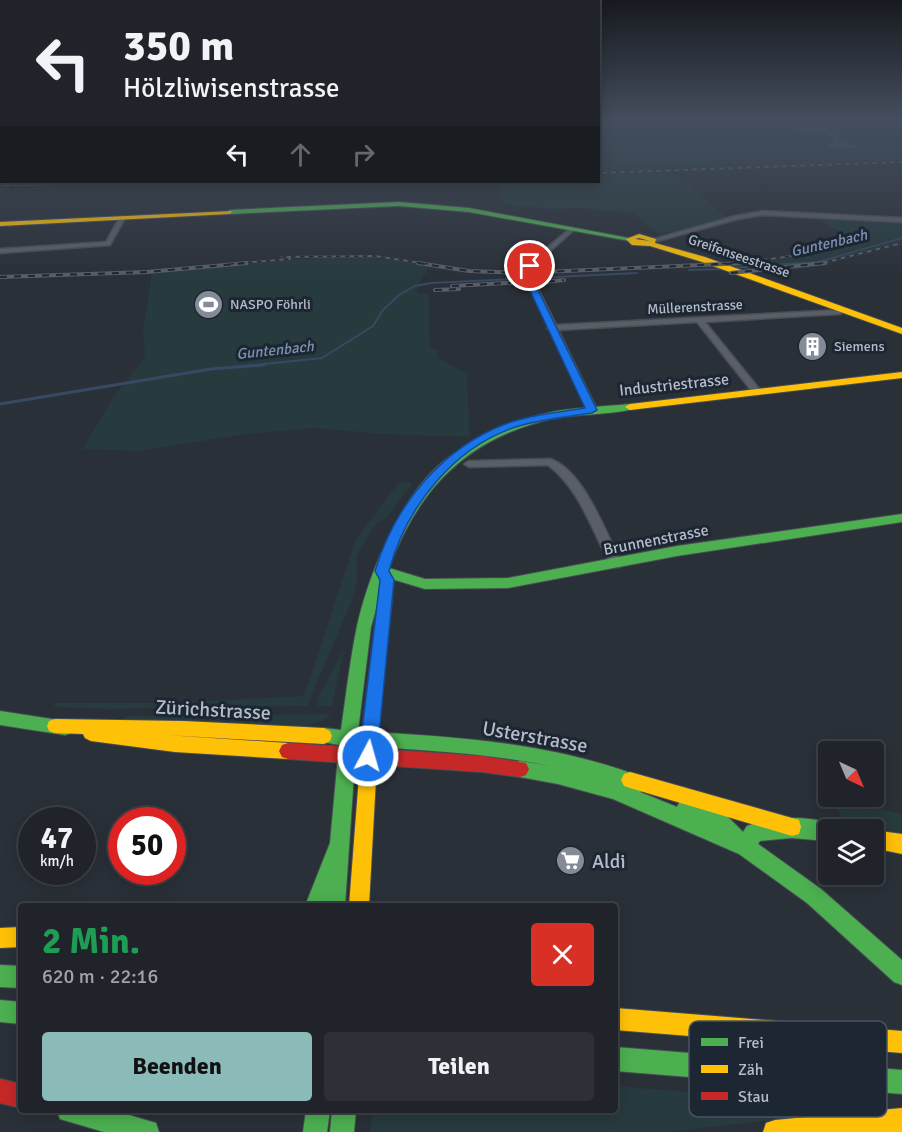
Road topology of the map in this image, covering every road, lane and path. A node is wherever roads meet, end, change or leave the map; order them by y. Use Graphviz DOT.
graph roads {
  1 [pos="122,218"];
  2 [pos="902,220"];
  3 [pos="0,224"];
  4 [pos="572,229"];
  5 [pos="652,240"];
  6 [pos="0,251"];
  7 [pos="815,300"];
  8 [pos="840,312"];
  9 [pos="856,314"];
  10 [pos="699,320"];
  11 [pos="551,328"];
  12 [pos="902,333"];
  13 [pos="902,375"];
  14 [pos="757,392"];
  15 [pos="592,410"];
  16 [pos="469,464"];
  17 [pos="902,518"];
  18 [pos="616,564"];
  19 [pos="382,571"];
  20 [pos="416,583"];
  21 [pos="384,599"];
  22 [pos="0,718"];
  23 [pos="55,726"];
  24 [pos="348,738"];
  25 [pos="370,740"];
  26 [pos="345,755"];
  27 [pos="368,756"];
  28 [pos="630,780"];
  29 [pos="792,827"];
  30 [pos="818,831"];
  31 [pos="884,841"];
  32 [pos="902,844"];
  33 [pos="745,847"];
  34 [pos="337,848"];
  35 [pos="316,903"];
  36 [pos="334,903"];
  37 [pos="359,903"];
  38 [pos="18,937"];
  39 [pos="0,938"];
  40 [pos="902,974"];
  41 [pos="0,976"];
  42 [pos="18,977"];
  43 [pos="0,1011"];
  44 [pos="18,1013"];
  45 [pos="618,1019"];
  46 [pos="689,1025"];
  47 [pos="887,1041"];
  48 [pos="902,1042"];
  49 [pos="618,1059"];
  50 [pos="689,1065"];
  51 [pos="887,1081"];
  52 [pos="902,1082"];
  53 [pos="0,1092"];
  54 [pos="18,1095"];
  55 [pos="80,1113"];
  56 [pos="318,1113"];
  57 [pos="344,1113"];
  58 [pos="902,1120"];
  59 [pos="147,1132"];
  60 [pos="315,1132"];
  61 [pos="342,1132"];
  62 [pos="775,1132"];
  1 -- 3 [label="main road"];
  1 -- 4 [label="main road"];
  1 -- 6 [label="street"];
  2 -- 5 [label="street"];
  4 -- 5 [label="main road, Greifenseestrasse"];
  4 -- 11 [label="street"];
  5 -- 7 [label="main road, Greifenseestrasse"];
  7 -- 8 [label="main road, Greifenseestrasse"];
  7 -- 9 [label="main road, Greifenseestrasse"];
  8 -- 9 [label="main road"];
  8 -- 10 [label="street, Müllerenstrasse"];
  8 -- 12 [label="main road, Greifenseestrasse"];
  9 -- 12 [label="main road, Greifenseestrasse"];
  10 -- 11 [label="street, Müllerenstrasse"];
  10 -- 14 [label="street, Industriestrasse"];
  11 -- 15 [label="street"];
  13 -- 14 [label="main road, Industriestrasse"];
  14 -- 15 [label="main road, Industriestrasse"];
  15 -- 19 [label="main road, Industriestrasse"];
  16 -- 18 [label="street"];
  17 -- 18 [label="main road, Brunnenstrasse"];
  18 -- 20 [label="main road, Brunnenstrasse"];
  19 -- 20 [label="main road, Brunnenstrasse"];
  19 -- 21 [label="main road, Industriestrasse"];
  19 -- 24 [label="main road, Industriestrasse"];
  20 -- 21 [label="main road, Brunnenstrasse"];
  21 -- 25 [label="main road, Industriestrasse"];
  22 -- 23 [label="main road, Zürichstrasse"];
  23 -- 24 [label="main road, Zürichstrasse"];
  23 -- 26 [label="main road, Zürichstrasse"];
  24 -- 25 [label="main road, Zürichstrasse"];
  24 -- 26 [label="main road, Industriestrasse"];
  25 -- 27 [label="main road, Industriestrasse"];
  25 -- 28 [label="main road, Usterstrasse"];
  26 -- 27 [label="main road, Zürichstrasse"];
  26 -- 34 [label="main road, Industriestrasse"];
  27 -- 33 [label="main road, Usterstrasse"];
  27 -- 37 [label="main road, Industriestrasse"];
  28 -- 29 [label="main road"];
  28 -- 33 [label="main road, Usterstrasse"];
  29 -- 30 [label="main road"];
  29 -- 33 [label="main road"];
  31 -- 32 [label="main road"];
  33 -- 40 [label="main road, Usterstrasse"];
  34 -- 35 [label="main road"];
  34 -- 36 [label="main road"];
  38 -- 39 [label="main road"];
  41 -- 42 [label="main road"];
  43 -- 44 [label="main road"];
  45 -- 46 [label="main road"];
  47 -- 48 [label="main road"];
  49 -- 50 [label="main road"];
  51 -- 52 [label="main road"];
  53 -- 54 [label="main road"];
  55 -- 59 [label="main road"];
  56 -- 60 [label="main road"];
  57 -- 61 [label="main road"];
  58 -- 62 [label="main road"];
}
